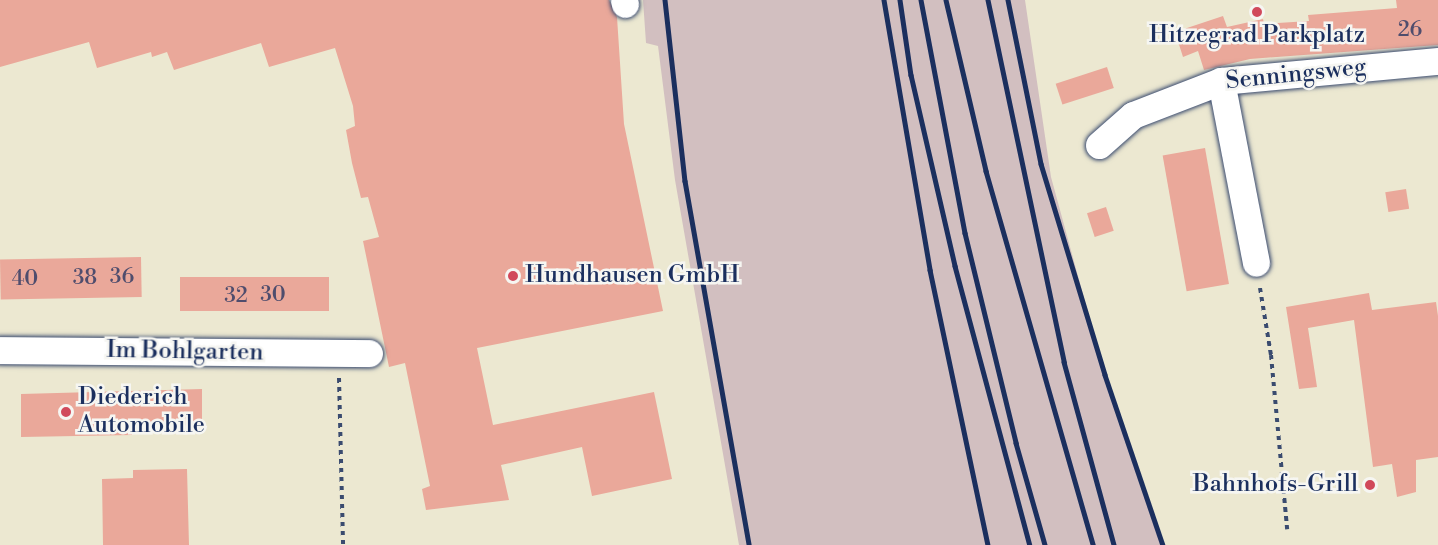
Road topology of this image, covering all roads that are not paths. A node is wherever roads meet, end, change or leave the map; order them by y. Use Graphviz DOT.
graph roads {
  1 [pos="1438,61"];
  2 [pos="1221,81"];
  3 [pos="1099,145"];
  4 [pos="1256,263"];
  5 [pos="0,350"];
  6 [pos="369,353"];
  1 -- 2 [label="street, Senningsweg"];
  2 -- 3 [label="street, Senningsweg"];
  2 -- 4 [label="street"];
  5 -- 6 [label="street, Im Bohlgarten"];
}
